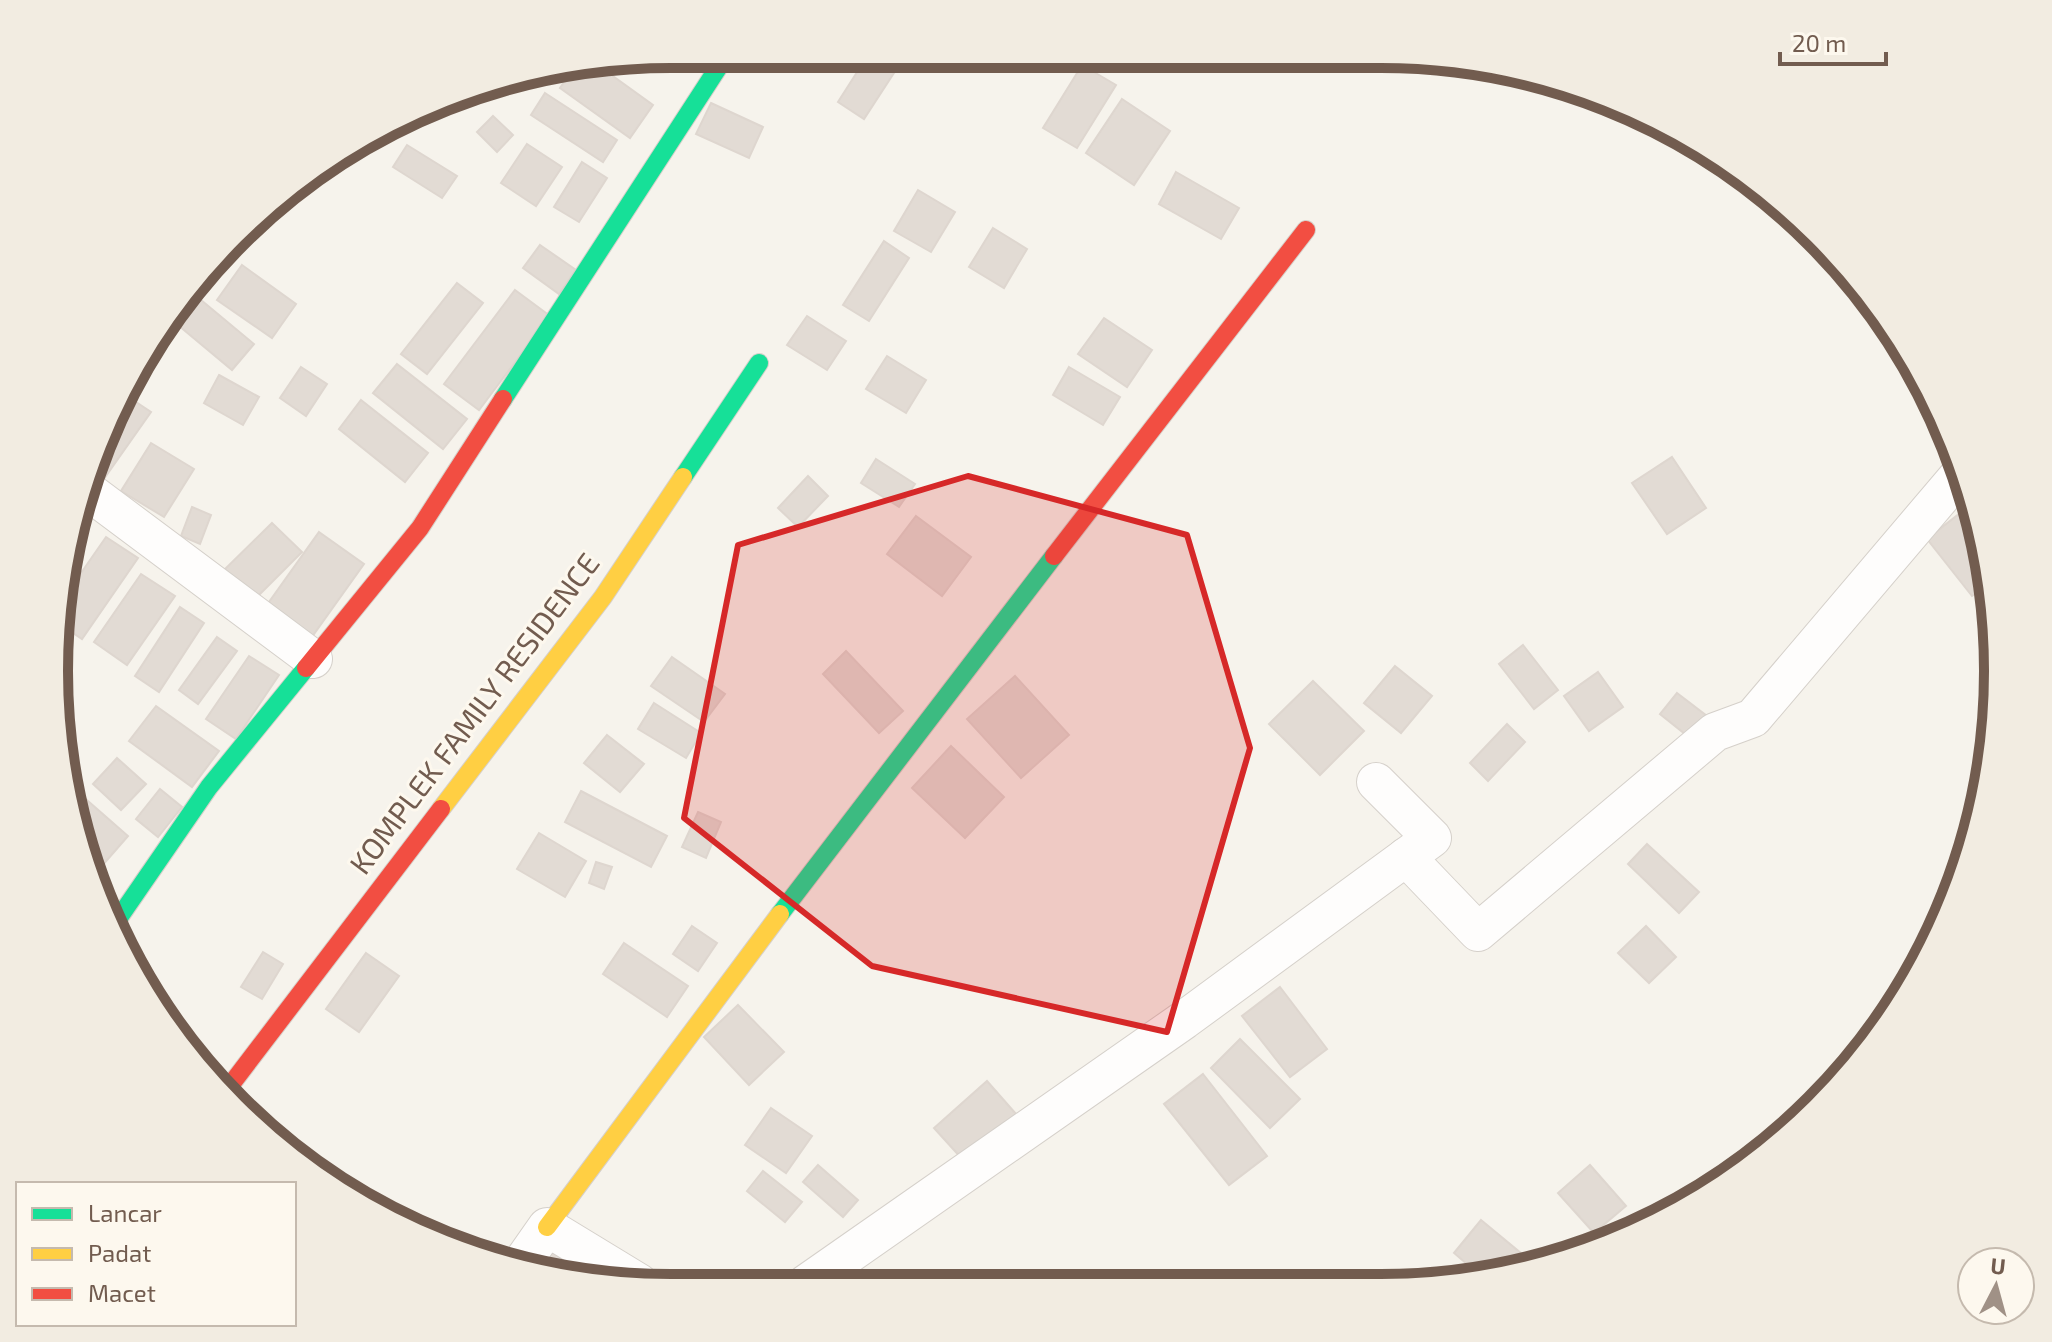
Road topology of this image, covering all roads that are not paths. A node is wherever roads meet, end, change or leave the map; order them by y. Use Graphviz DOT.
graph roads {
  1 [pos="718,68"];
  2 [pos="1306,230"];
  3 [pos="759,363"];
  4 [pos="1953,482"];
  5 [pos="95,496"];
  6 [pos="313,659"];
  7 [pos="1376,782"];
  8 [pos="1406,857"];
  9 [pos="120,916"];
  10 [pos="232,1083"];
  11 [pos="547,1227"];
  12 [pos="527,1256"];
  13 [pos="621,1272"];
  14 [pos="820,1274"];
  1 -- 6 [label="street"];
  2 -- 11 [label="street"];
  3 -- 10 [label="street, KOMPLEK FAMILY RESIDENCE"];
  4 -- 8 [label="street"];
  5 -- 6 [label="street"];
  6 -- 9 [label="street"];
  7 -- 8 [label="street"];
  8 -- 14 [label="street"];
  11 -- 12 [label="street"];
  11 -- 13 [label="street"];
}
